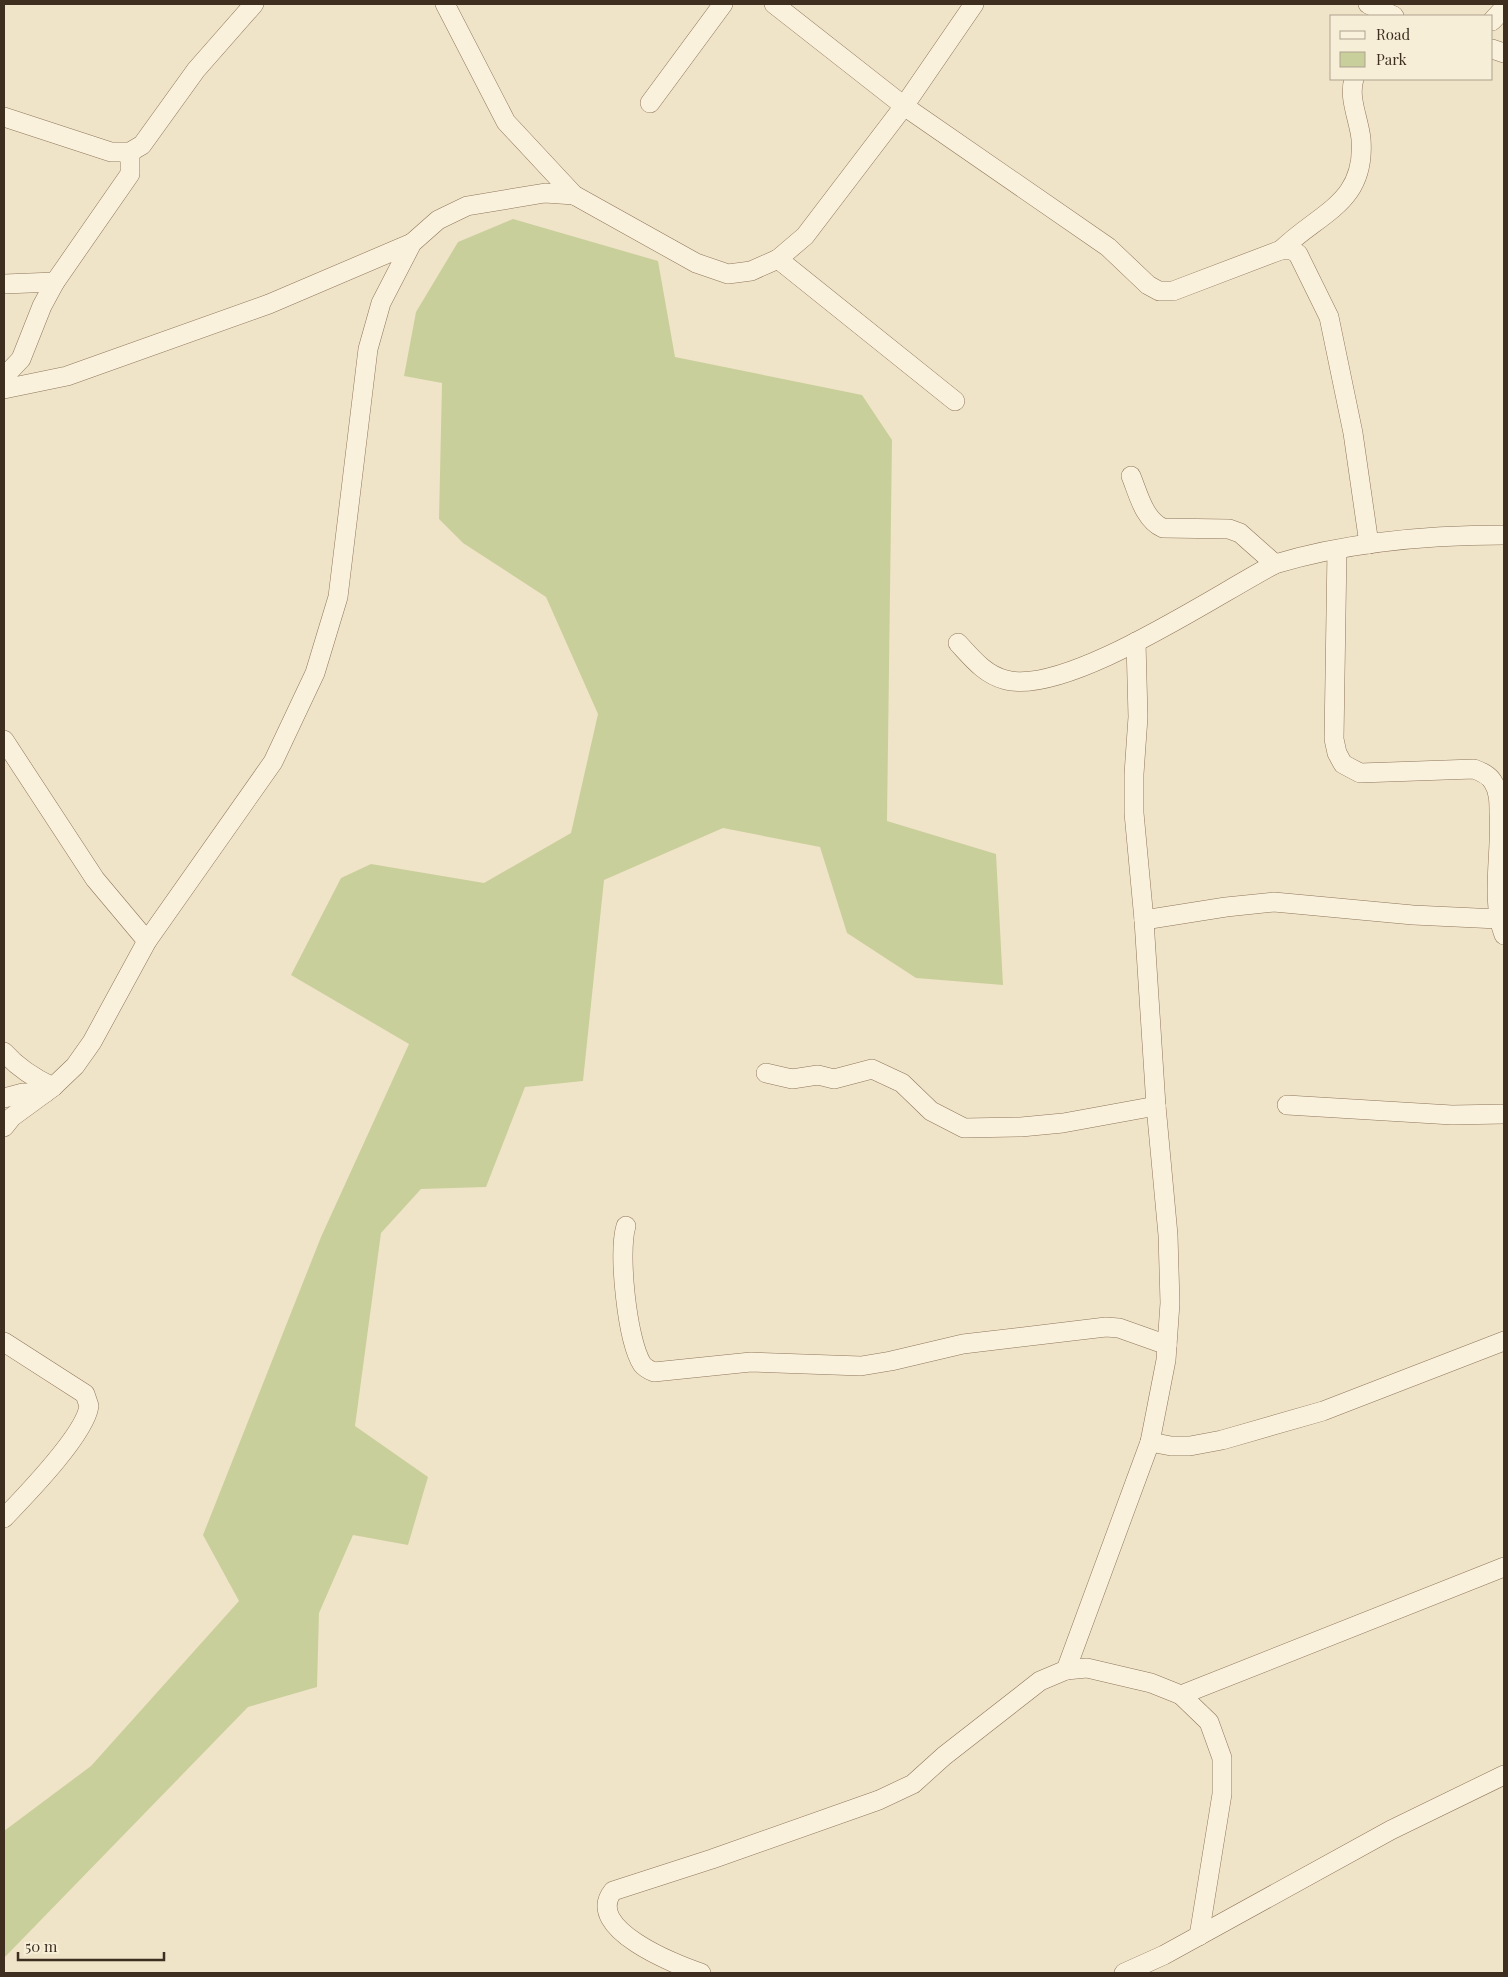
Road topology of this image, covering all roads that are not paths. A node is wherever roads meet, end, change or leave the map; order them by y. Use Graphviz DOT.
graph roads {
  1 [pos="254,4"];
  2 [pos="445,4"];
  3 [pos="723,4"];
  4 [pos="774,4"];
  5 [pos="974,4"];
  6 [pos="1368,4"];
  7 [pos="1504,8"];
  8 [pos="1392,15"];
  9 [pos="1493,21"];
  10 [pos="1354,80"];
  11 [pos="650,103"];
  12 [pos="904,106"];
  13 [pos="4,117"];
  14 [pos="130,152"];
  15 [pos="574,195"];
  16 [pos="412,243"];
  17 [pos="1281,250"];
  18 [pos="778,259"];
  19 [pos="55,282"];
  20 [pos="4,284"];
  21 [pos="21,359"];
  22 [pos="4,377"];
  23 [pos="41,381"];
  24 [pos="4,389"];
  25 [pos="955,401"];
  26 [pos="1131,476"];
  27 [pos="1504,536"];
  28 [pos="1369,544"];
  29 [pos="1337,550"];
  30 [pos="1275,564"];
  31 [pos="1136,642"];
  32 [pos="958,643"];
  33 [pos="4,740"];
  34 [pos="1144,920"];
  35 [pos="1501,927"];
  36 [pos="147,941"];
  37 [pos="4,1052"];
  38 [pos="766,1073"];
  39 [pos="49,1090"];
  40 [pos="4,1098"];
  41 [pos="1156,1106"];
  42 [pos="1287,1106"];
  43 [pos="1504,1114"];
  44 [pos="4,1127"];
  45 [pos="626,1226"];
  46 [pos="1504,1341"];
  47 [pos="4,1342"];
  48 [pos="1167,1345"];
  49 [pos="1150,1442"];
  50 [pos="4,1518"];
  51 [pos="1504,1568"];
  52 [pos="1066,1670"];
  53 [pos="1181,1695"];
  54 [pos="1504,1775"];
  55 [pos="1199,1936"];
  56 [pos="1173,1950"];
  57 [pos="701,1973"];
  58 [pos="1124,1973"];
  59 [pos="1158,1973"];
  1 -- 14 [label="street"];
  2 -- 15 [label="street"];
  3 -- 11 [label="street"];
  4 -- 12 [label="street"];
  5 -- 12 [label="street"];
  6 -- 8 [label="street"];
  7 -- 9 [label="street"];
  10 -- 17 [label="street"];
  12 -- 17 [label="street"];
  12 -- 18 [label="street"];
  13 -- 14 [label="street"];
  14 -- 19 [label="street"];
  15 -- 16 [label="street"];
  15 -- 18 [label="street"];
  16 -- 23 [label="street"];
  16 -- 36 [label="street"];
  17 -- 28 [label="street"];
  18 -- 25 [label="street"];
  19 -- 20 [label="street"];
  19 -- 21 [label="street"];
  21 -- 22 [label="street"];
  21 -- 23 [label="street"];
  23 -- 24 [label="street"];
  26 -- 30 [label="street"];
  27 -- 28 [label="street"];
  28 -- 29 [label="street"];
  29 -- 30 [label="street"];
  29 -- 35 [label="street"];
  30 -- 31 [label="street"];
  31 -- 32 [label="street"];
  31 -- 34 [label="street"];
  33 -- 36 [label="street"];
  34 -- 35 [label="street"];
  34 -- 41 [label="street"];
  36 -- 39 [label="street"];
  37 -- 39 [label="street"];
  38 -- 41 [label="street"];
  39 -- 40 [label="street"];
  39 -- 44 [label="street"];
  41 -- 48 [label="street"];
  42 -- 43 [label="street"];
  45 -- 48 [label="street"];
  46 -- 49 [label="street"];
  47 -- 50 [label="street"];
  48 -- 49 [label="street"];
  49 -- 52 [label="street"];
  51 -- 53 [label="street"];
  52 -- 53 [label="street"];
  52 -- 57 [label="street"];
  53 -- 55 [label="street"];
  54 -- 55 [label="street"];
  55 -- 56 [label="street"];
  56 -- 58 [label="street"];
  56 -- 59 [label="street"];
}
